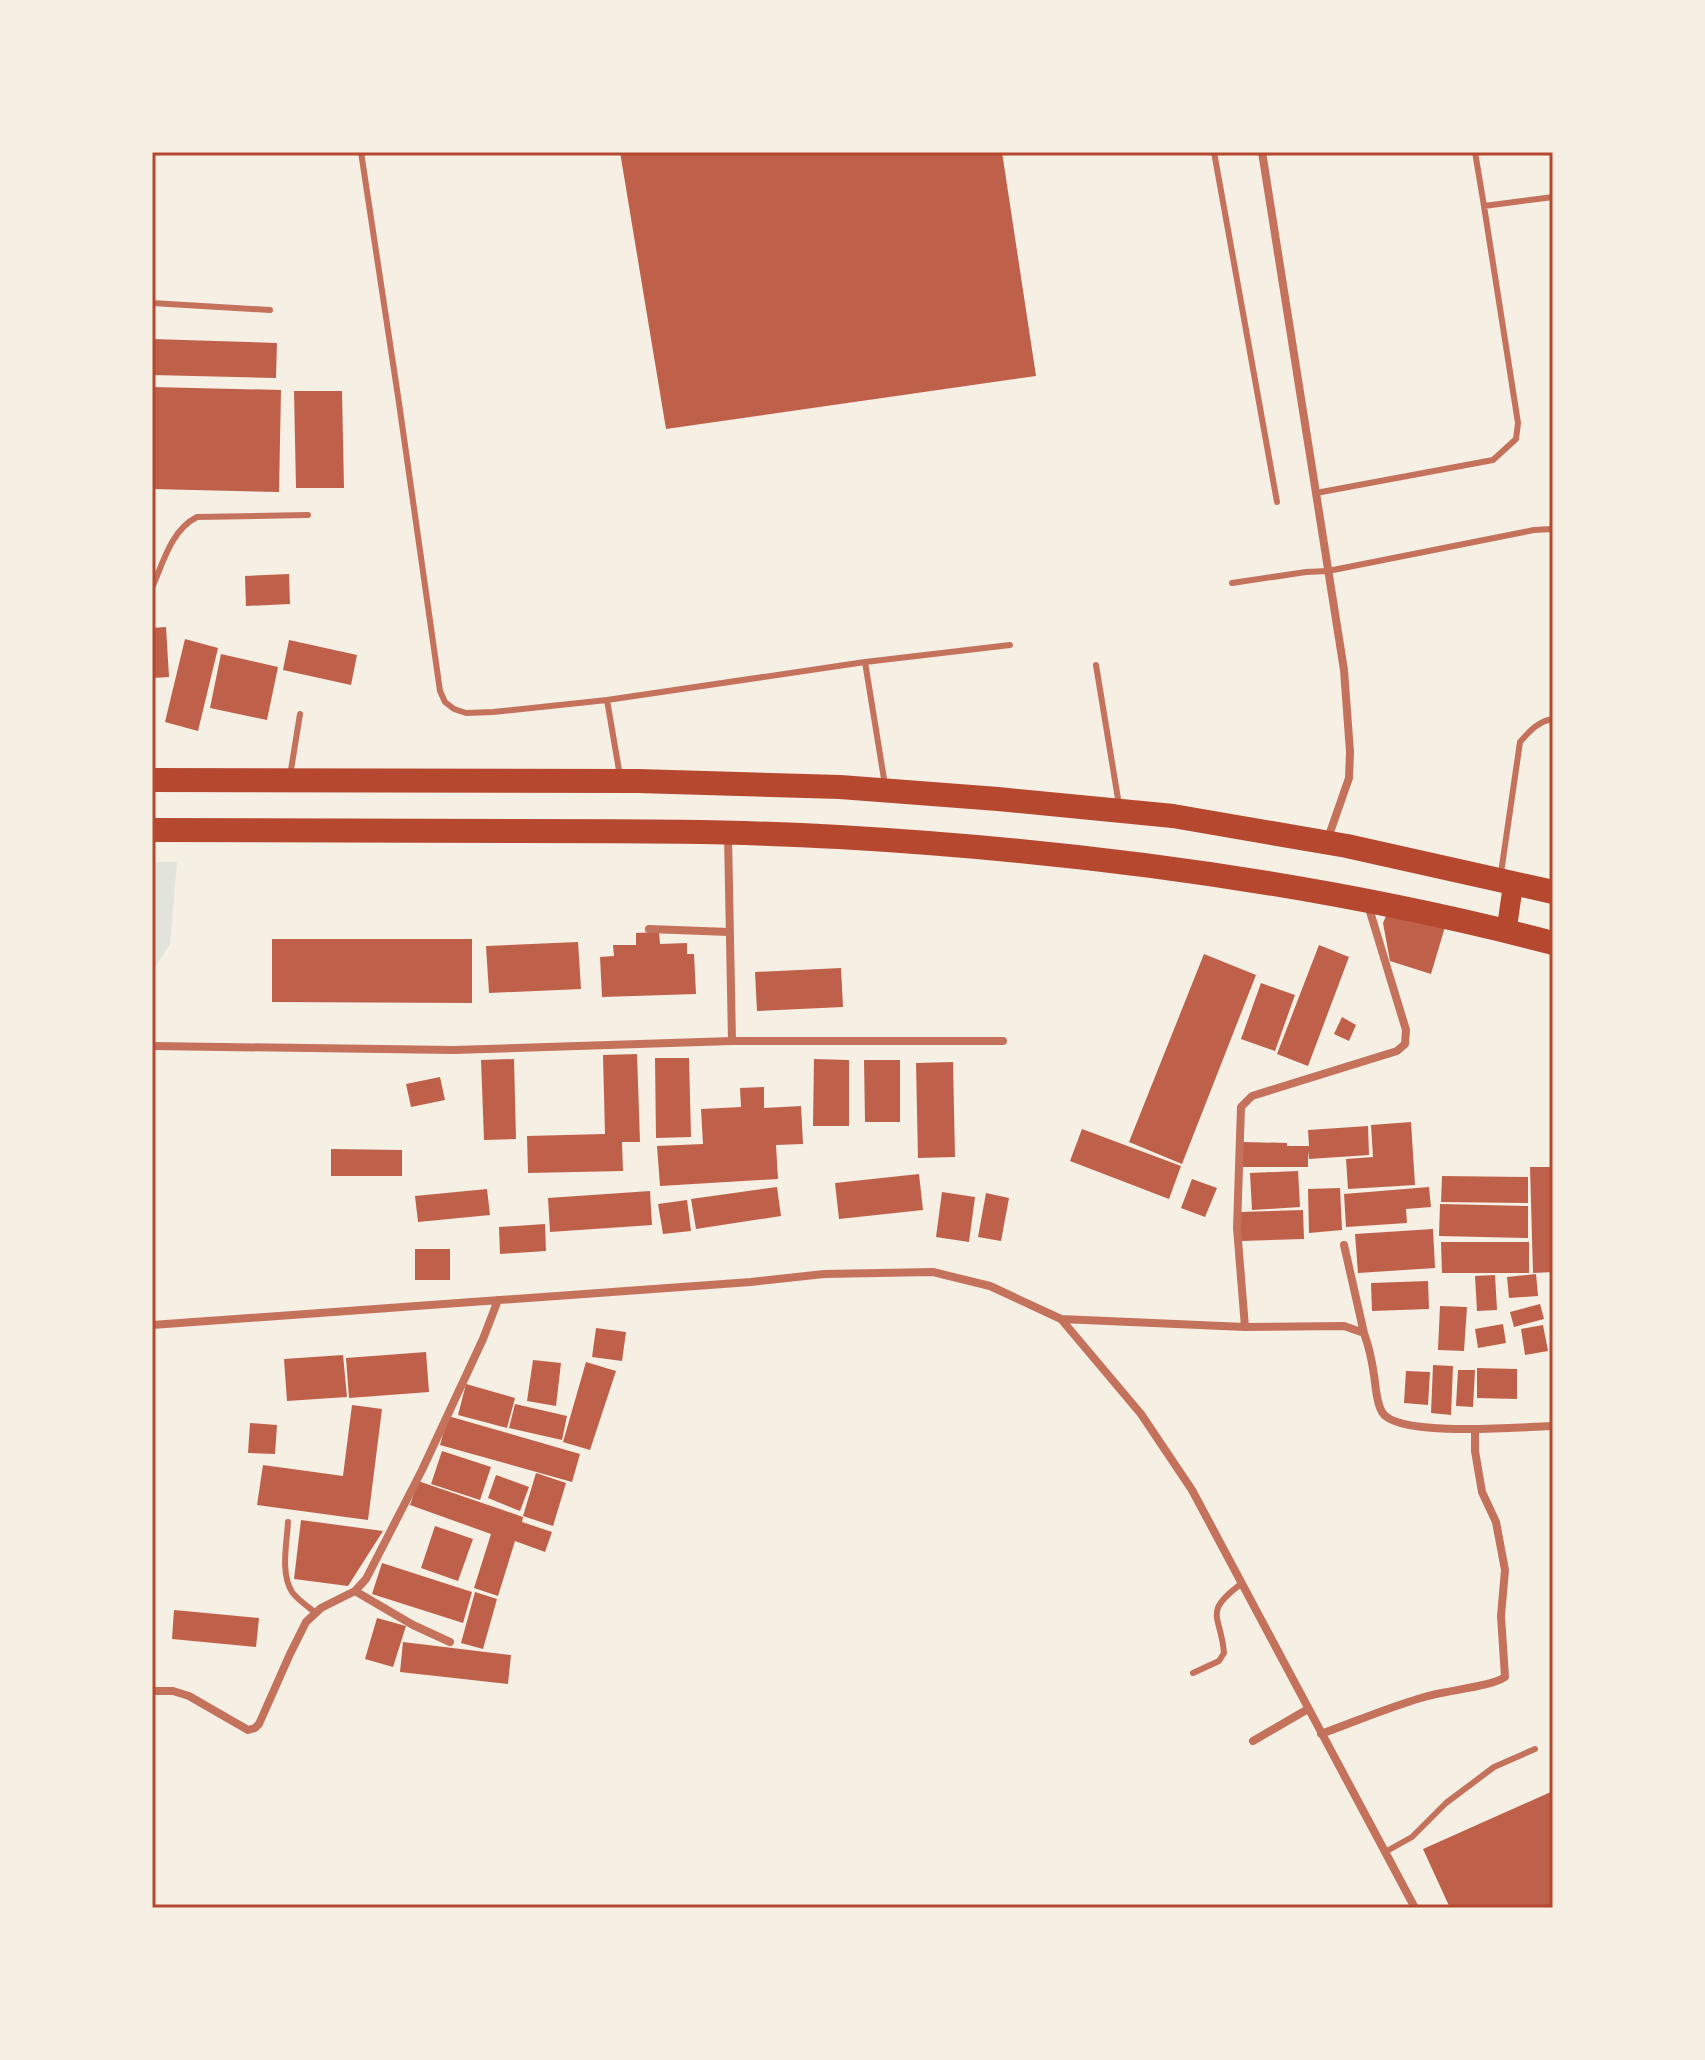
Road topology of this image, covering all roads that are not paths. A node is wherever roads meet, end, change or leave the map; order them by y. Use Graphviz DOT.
graph roads {
  1 [pos="361,152"];
  2 [pos="1214,152"];
  3 [pos="1262,152"];
  4 [pos="1475,152"];
  5 [pos="1553,197"];
  6 [pos="1484,206"];
  7 [pos="152,303"];
  8 [pos="270,310"];
  9 [pos="1316,493"];
  10 [pos="1277,502"];
  11 [pos="308,515"];
  12 [pos="1553,529"];
  13 [pos="1328,571"];
  14 [pos="1232,583"];
  15 [pos="152,588"];
  16 [pos="1010,645"];
  17 [pos="865,662"];
  18 [pos="1096,665"];
  19 [pos="607,700"];
  20 [pos="300,714"];
  21 [pos="1553,719"];
  22 [pos="152,780"];
  23 [pos="152,786"];
  24 [pos="288,787"];
  25 [pos="622,792"];
  26 [pos="888,801"];
  27 [pos="152,820"];
  28 [pos="1121,820"];
  29 [pos="729,826"];
  30 [pos="152,830"];
  31 [pos="1324,849"];
  32 [pos="1363,889"];
  33 [pos="1505,890"];
  34 [pos="1553,892"];
  35 [pos="1553,904"];
  36 [pos="1508,920"];
  37 [pos="649,929"];
  38 [pos="1553,931"];
  39 [pos="729,932"];
  40 [pos="1553,943"];
  41 [pos="732,1041"];
  42 [pos="1003,1041"];
  43 [pos="152,1046"];
  44 [pos="1344,1245"];
  45 [pos="498,1300"];
  46 [pos="1061,1319"];
  47 [pos="152,1325"];
  48 [pos="1245,1327"];
  49 [pos="1364,1333"];
  50 [pos="1553,1426"];
  51 [pos="1475,1429"];
  52 [pos="288,1522"];
  53 [pos="1241,1584"];
  54 [pos="355,1591"];
  55 [pos="316,1613"];
  56 [pos="450,1642"];
  57 [pos="1193,1673"];
  58 [pos="152,1691"];
  59 [pos="1308,1709"];
  60 [pos="1321,1734"];
  61 [pos="1253,1741"];
  62 [pos="1535,1749"];
  63 [pos="1385,1852"];
  64 [pos="1415,1908"];
  1 -- 19 [label="lane"];
  2 -- 10 [label="lane"];
  3 -- 9 [label="street"];
  4 -- 6 [label="lane"];
  5 -- 6 [label="lane"];
  6 -- 9 [label="lane"];
  7 -- 8 [label="lane"];
  9 -- 13 [label="street"];
  11 -- 15 [label="lane"];
  12 -- 13 [label="lane"];
  13 -- 14 [label="lane"];
  13 -- 31 [label="street"];
  16 -- 17 [label="lane"];
  17 -- 19 [label="lane"];
  17 -- 26 [label="lane"];
  18 -- 28 [label="lane"];
  19 -- 25 [label="lane"];
  20 -- 24 [label="lane"];
  21 -- 33 [label="lane"];
  22 -- 34 [label="highway"];
  23 -- 24 [label="main road"];
  24 -- 25 [label="main road"];
  25 -- 26 [label="main road"];
  26 -- 28 [label="main road"];
  27 -- 29 [label="main road"];
  28 -- 31 [label="main road"];
  29 -- 32 [label="main road"];
  29 -- 39 [label="street"];
  30 -- 40 [label="highway"];
  31 -- 33 [label="main road"];
  32 -- 36 [label="main road"];
  32 -- 48 [label="street"];
  33 -- 35 [label="main road"];
  33 -- 36 [label="main road"];
  36 -- 38 [label="main road"];
  37 -- 39 [label="street"];
  39 -- 41 [label="street"];
  41 -- 42 [label="street"];
  41 -- 43 [label="street"];
  44 -- 49 [label="street"];
  45 -- 46 [label="street"];
  45 -- 47 [label="street"];
  45 -- 54 [label="street"];
  46 -- 48 [label="street"];
  46 -- 53 [label="street"];
  48 -- 49 [label="street"];
  49 -- 51 [label="street"];
  50 -- 51 [label="street"];
  51 -- 60 [label="street"];
  52 -- 55 [label="lane"];
  53 -- 57 [label="lane"];
  53 -- 59 [label="street"];
  54 -- 55 [label="street"];
  54 -- 56 [label="street"];
  55 -- 58 [label="street"];
  59 -- 60 [label="street"];
  59 -- 61 [label="street"];
  60 -- 63 [label="street"];
  62 -- 63 [label="lane"];
  63 -- 64 [label="street"];
}
